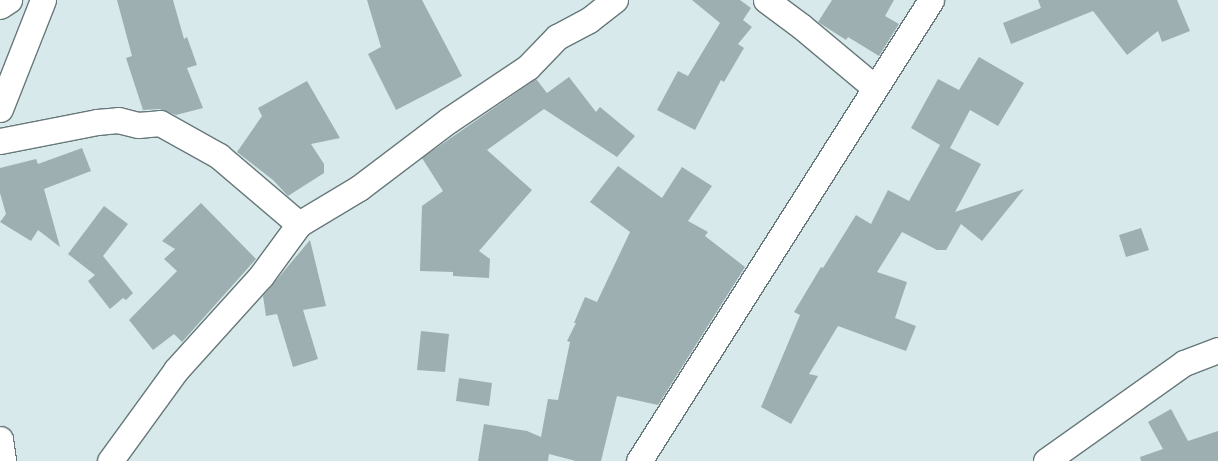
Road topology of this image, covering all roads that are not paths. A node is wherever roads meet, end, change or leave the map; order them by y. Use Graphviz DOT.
graph roads {
  1 [pos="9,0"];
  2 [pos="43,0"];
  3 [pos="614,0"];
  4 [pos="766,0"];
  5 [pos="931,0"];
  6 [pos="0,6"];
  7 [pos="874,87"];
  8 [pos="0,109"];
  9 [pos="0,141"];
  10 [pos="299,224"];
  11 [pos="1218,350"];
  12 [pos="0,439"];
  13 [pos="3,461"];
  14 [pos="110,461"];
  15 [pos="639,461"];
  16 [pos="1046,461"];
  1 -- 6 [label="street"];
  2 -- 8 [label="street"];
  3 -- 10 [label="street"];
  4 -- 7 [label="street"];
  5 -- 7 [label="street"];
  7 -- 15 [label="street"];
  9 -- 10 [label="street"];
  10 -- 14 [label="street"];
  11 -- 16 [label="street"];
  12 -- 13 [label="street"];
}
